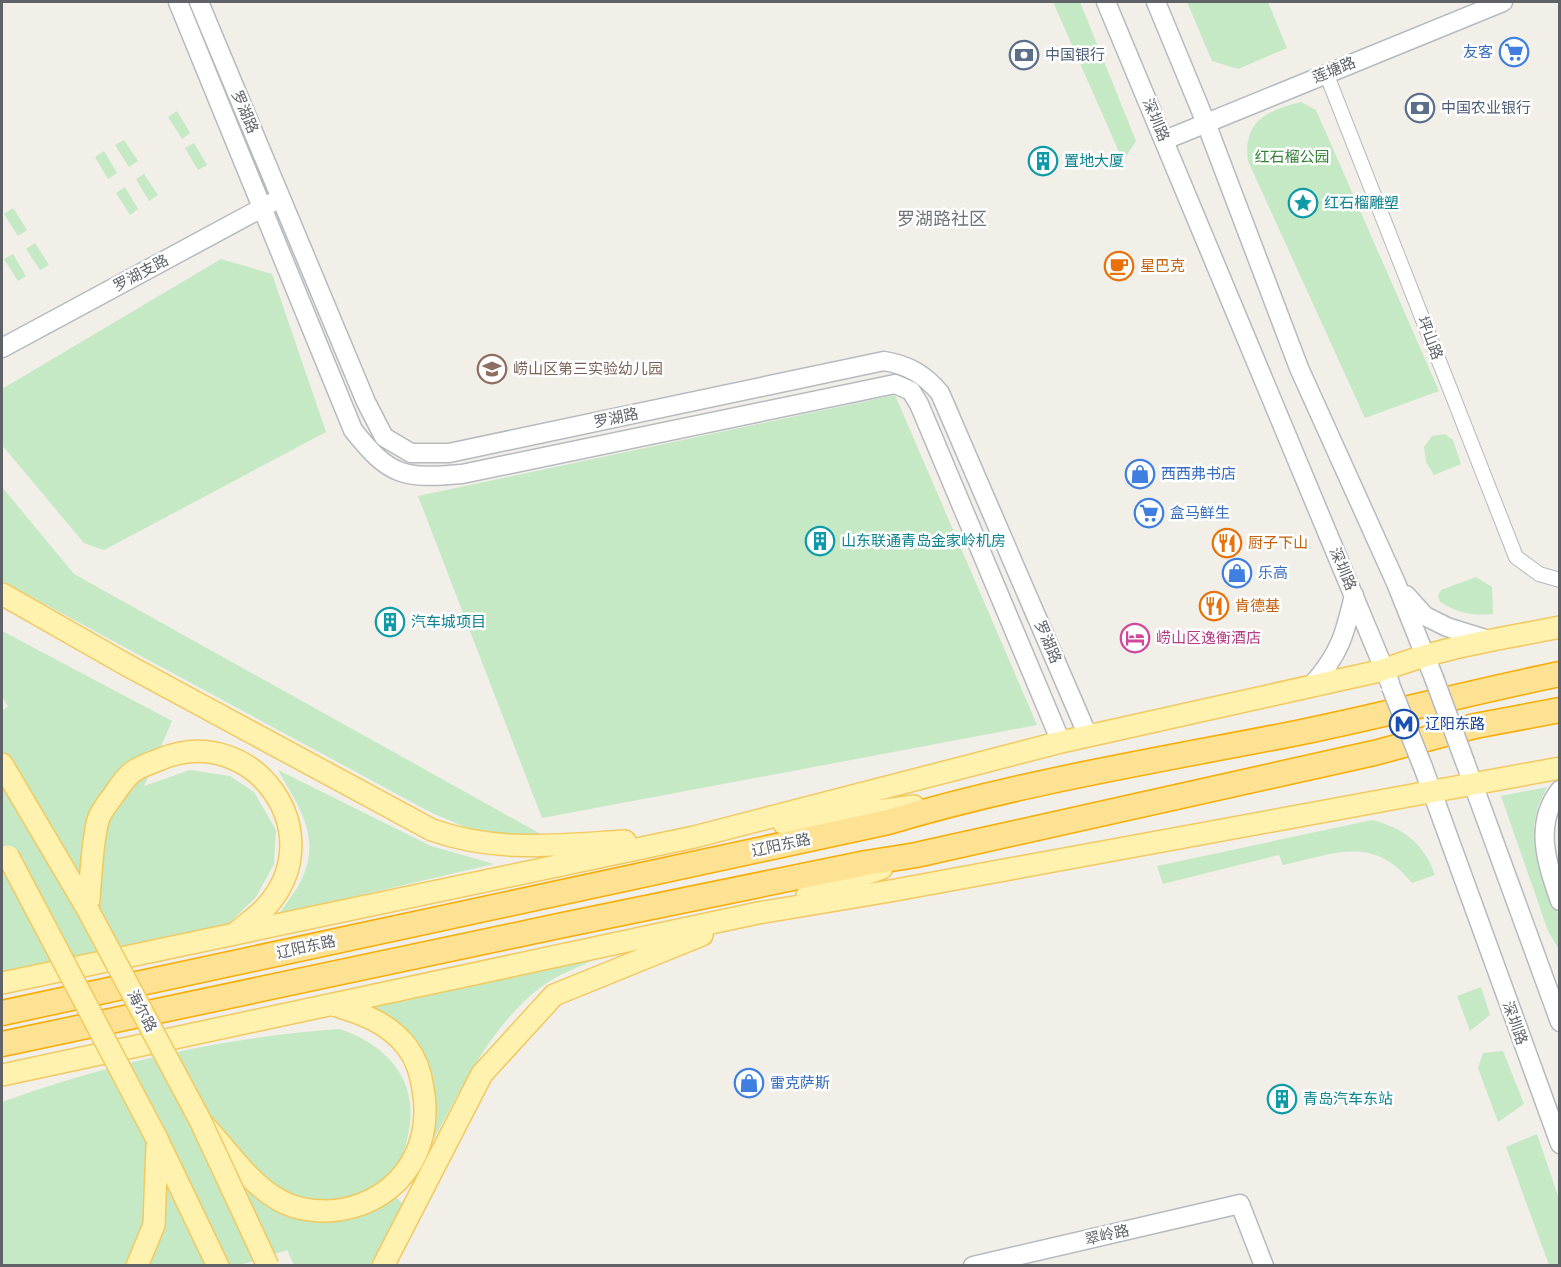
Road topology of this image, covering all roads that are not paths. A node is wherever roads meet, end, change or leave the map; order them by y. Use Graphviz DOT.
graph roads {
  1 [pos="178,2"];
  2 [pos="198,2"];
  3 [pos="1106,2"];
  4 [pos="1156,2"];
  5 [pos="1503,2"];
  6 [pos="1326,73"];
  7 [pos="1206,123"];
  8 [pos="1165,140"];
  9 [pos="281,199"];
  10 [pos="262,207"];
  11 [pos="2,348"];
  12 [pos="1560,580"];
  13 [pos="1396,583"];
  14 [pos="2,594"];
  15 [pos="1354,594"];
  16 [pos="1560,627"];
  17 [pos="1492,641"];
  18 [pos="1426,656"];
  19 [pos="1560,674"];
  20 [pos="1388,678"];
  21 [pos="1313,684"];
  22 [pos="1560,710"];
  23 [pos="1088,736"];
  24 [pos="1061,742"];
  25 [pos="2,764"];
  26 [pos="1560,768"];
  27 [pos="1473,783"];
  28 [pos="1431,790"];
  29 [pos="1560,790"];
  30 [pos="967,799"];
  31 [pos="694,837"];
  32 [pos="4,851"];
  33 [pos="916,855"];
  34 [pos="1560,901"];
  35 [pos="88,910"];
  36 [pos="758,913"];
  37 [pos="234,934"];
  38 [pos="2,984"];
  39 [pos="332,1005"];
  40 [pos="2,1013"];
  41 [pos="1560,1022"];
  42 [pos="2,1044"];
  43 [pos="6,1076"];
  44 [pos="200,1120"];
  45 [pos="158,1139"];
  46 [pos="1560,1144"];
  47 [pos="137,1266"];
  48 [pos="218,1266"];
  49 [pos="268,1266"];
  50 [pos="383,1266"];
  51 [pos="973,1266"];
  52 [pos="1264,1266"];
  1 -- 10 [label="street"];
  2 -- 9 [label="street, 罗湖路"];
  3 -- 8 [label="street, 深圳路"];
  4 -- 7 [label="street"];
  5 -- 6 [label="street, 莲塘路"];
  6 -- 7 [label="street, 莲塘路"];
  6 -- 12 [label="street, 坪山路"];
  7 -- 8 [label="street, 莲塘路"];
  7 -- 13 [label="street"];
  8 -- 15 [label="street, 深圳路"];
  9 -- 10 [label="street, 罗湖支路"];
  9 -- 23 [label="street, 罗湖路"];
  10 -- 11 [label="street, 罗湖支路"];
  10 -- 24 [label="street"];
  13 -- 17 [label="street"];
  13 -- 18 [label="street"];
  14 -- 31 [label="main road"];
  15 -- 20 [label="street, 深圳路"];
  15 -- 21 [label="street"];
  16 -- 17 [label="main road, 辽阳东路"];
  17 -- 18 [label="main road, 辽阳东路"];
  18 -- 20 [label="main road, 辽阳东路"];
  18 -- 27 [label="street, bridge"];
  19 -- 30 [label="highway, 辽阳东路"];
  20 -- 21 [label="main road, 辽阳东路"];
  20 -- 28 [label="street, 深圳路, bridge"];
  21 -- 23 [label="main road, 辽阳东路"];
  22 -- 33 [label="highway"];
  23 -- 24 [label="main road, 辽阳东路"];
  24 -- 31 [label="main road, 辽阳东路"];
  25 -- 35 [label="main road, 海尔路"];
  26 -- 27 [label="main road"];
  27 -- 28 [label="main road"];
  27 -- 41 [label="street"];
  28 -- 36 [label="main road"];
  28 -- 46 [label="street, 深圳路"];
  29 -- 34 [label="street"];
  30 -- 31 [label="main road"];
  30 -- 40 [label="highway, 辽阳东路"];
  31 -- 37 [label="main road, 辽阳东路"];
  32 -- 45 [label="main road, bridge"];
  33 -- 36 [label="main road"];
  33 -- 42 [label="highway"];
  35 -- 37 [label="main road"];
  35 -- 44 [label="main road, 海尔路, bridge"];
  36 -- 39 [label="main road"];
  36 -- 50 [label="main road"];
  37 -- 38 [label="main road, 辽阳东路"];
  39 -- 43 [label="main road"];
  39 -- 44 [label="main road, bridge"];
  44 -- 49 [label="main road, 海尔路, bridge"];
  45 -- 47 [label="main road"];
  45 -- 48 [label="main road"];
  51 -- 52 [label="street, 翠岭路"];
}
